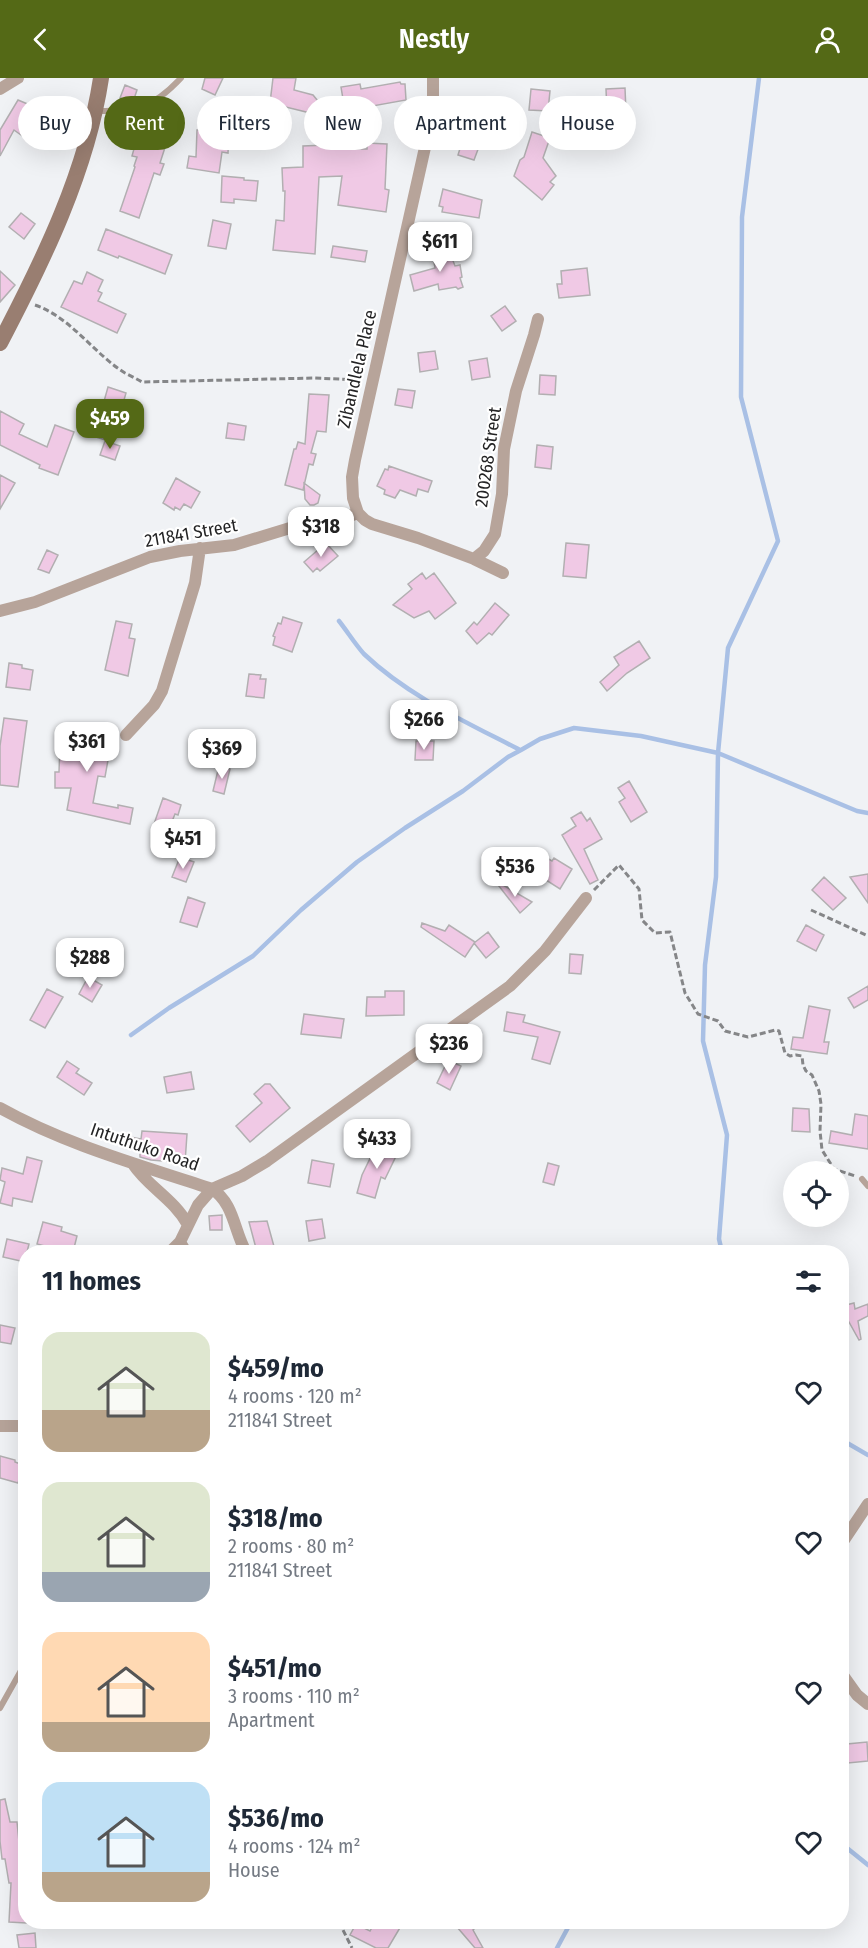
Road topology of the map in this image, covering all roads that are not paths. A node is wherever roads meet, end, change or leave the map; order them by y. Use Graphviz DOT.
graph roads {
  1 [pos="18,78"];
  2 [pos="101,78"];
  3 [pos="181,78"];
  4 [pos="433,78"];
  5 [pos="0,89"];
  6 [pos="96,111"];
  7 [pos="538,319"];
  8 [pos="0,344"];
  9 [pos="358,513"];
  10 [pos="200,548"];
  11 [pos="474,559"];
  12 [pos="503,573"];
  13 [pos="0,611"];
  14 [pos="126,735"];
  15 [pos="586,898"];
  16 [pos="0,1108"];
  17 [pos="133,1164"];
  18 [pos="862,1179"];
  19 [pos="868,1186"];
  20 [pos="212,1189"];
  21 [pos="188,1224"];
  22 [pos="178,1245"];
  23 [pos="242,1245"];
  24 [pos="0,1426"];
  25 [pos="18,1426"];
  26 [pos="868,1504"];
  27 [pos="849,1532"];
  28 [pos="18,1677"];
  29 [pos="849,1684"];
  30 [pos="868,1704"];
  31 [pos="0,1708"];
  1 -- 5 [label="street"];
  2 -- 6 [label="street"];
  3 -- 6 [label="lane"];
  4 -- 9 [label="street, Zibandlela Place"];
  6 -- 8 [label="street"];
  7 -- 11 [label="street, 200268 Street"];
  9 -- 10 [label="street, 211841 Street"];
  9 -- 11 [label="street"];
  10 -- 13 [label="street, 211841 Street"];
  10 -- 14 [label="street"];
  11 -- 12 [label="street"];
  15 -- 20 [label="street"];
  16 -- 17 [label="street, Intuthuko Road"];
  17 -- 20 [label="street, Intuthuko Road"];
  17 -- 21 [label="street"];
  18 -- 19 [label="lane"];
  20 -- 21 [label="street"];
  20 -- 23 [label="street, Intuthuko Road"];
  21 -- 22 [label="street"];
  24 -- 25 [label="street"];
  26 -- 27 [label="street"];
  28 -- 31 [label="lane"];
  29 -- 30 [label="street"];
}
